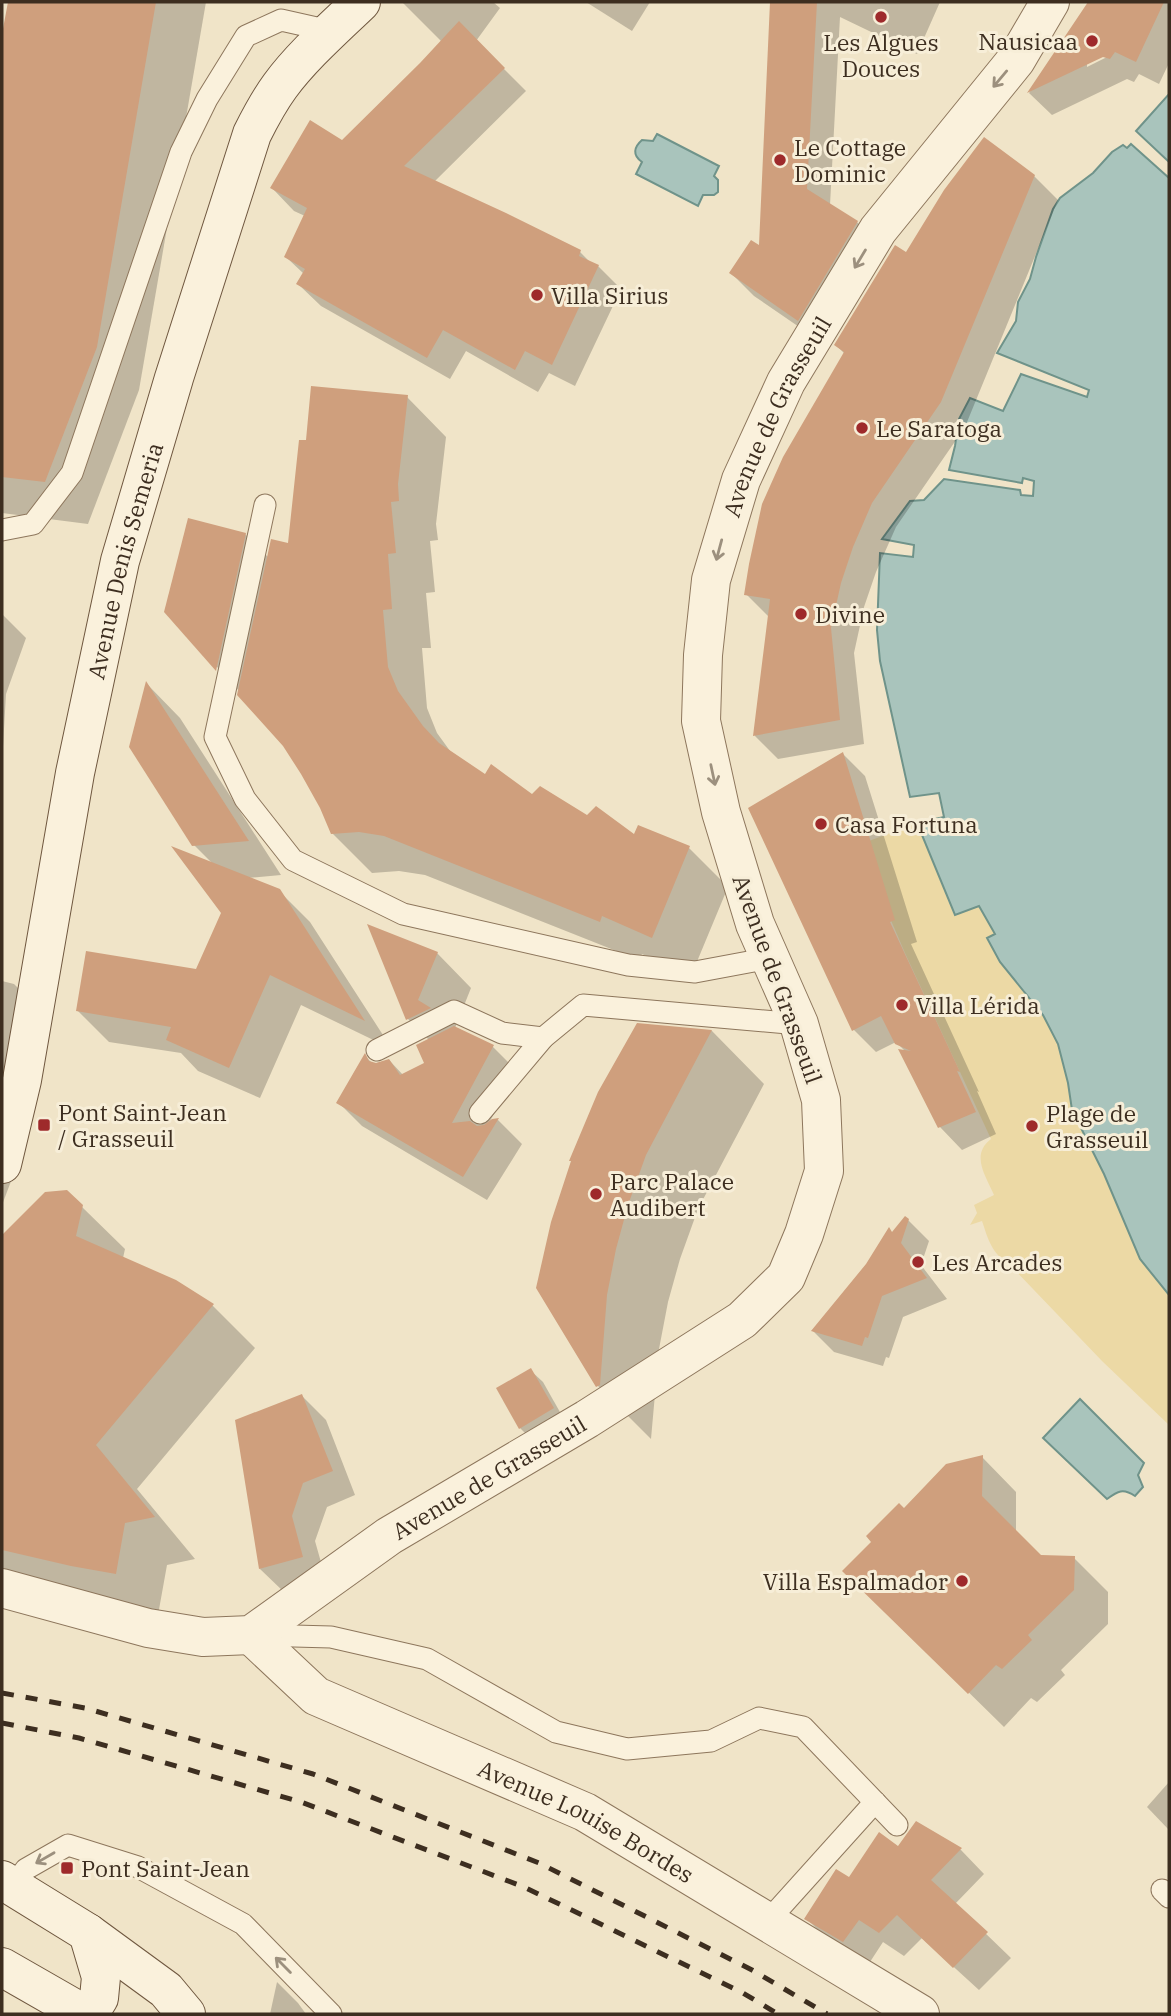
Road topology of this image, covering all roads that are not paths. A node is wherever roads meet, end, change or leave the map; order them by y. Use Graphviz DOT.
graph roads {
  1 [pos="361,2"];
  2 [pos="1050,2"];
  3 [pos="330,31"];
  4 [pos="265,505"];
  5 [pos="2,530"];
  6 [pos="770,958"];
  7 [pos="799,1024"];
  8 [pos="542,1038"];
  9 [pos="377,1050"];
  10 [pos="480,1114"];
  11 [pos="2,1164"];
  12 [pos="2,1588"];
  13 [pos="251,1634"];
  14 [pos="875,1802"];
  15 [pos="897,1825"];
  16 [pos="8,1883"];
  17 [pos="767,1922"];
  18 [pos="88,1933"];
  19 [pos="2,1967"];
  20 [pos="87,2014"];
  21 [pos="186,2014"];
  22 [pos="331,2014"];
  23 [pos="920,2014"];
  1 -- 3 [label="street, Avenue Denis Semeria"];
  2 -- 6 [label="street, Avenue de Grasseuil, one-way"];
  3 -- 5 [label="lane"];
  3 -- 11 [label="street, Avenue Denis Semeria"];
  4 -- 6 [label="lane"];
  6 -- 7 [label="street, Avenue de Grasseuil"];
  7 -- 8 [label="lane"];
  7 -- 13 [label="street, Avenue de Grasseuil"];
  8 -- 9 [label="lane"];
  8 -- 10 [label="lane"];
  12 -- 13 [label="street"];
  13 -- 14 [label="lane"];
  13 -- 17 [label="street, Avenue Louise Bordes"];
  14 -- 15 [label="lane"];
  14 -- 17 [label="lane"];
  16 -- 18 [label="street"];
  22 -- 16 [label="lane, one-way"];
  17 -- 23 [label="street, Avenue Louise Bordes"];
  18 -- 20 [label="street"];
  18 -- 21 [label="street"];
  19 -- 20 [label="street"];
}
